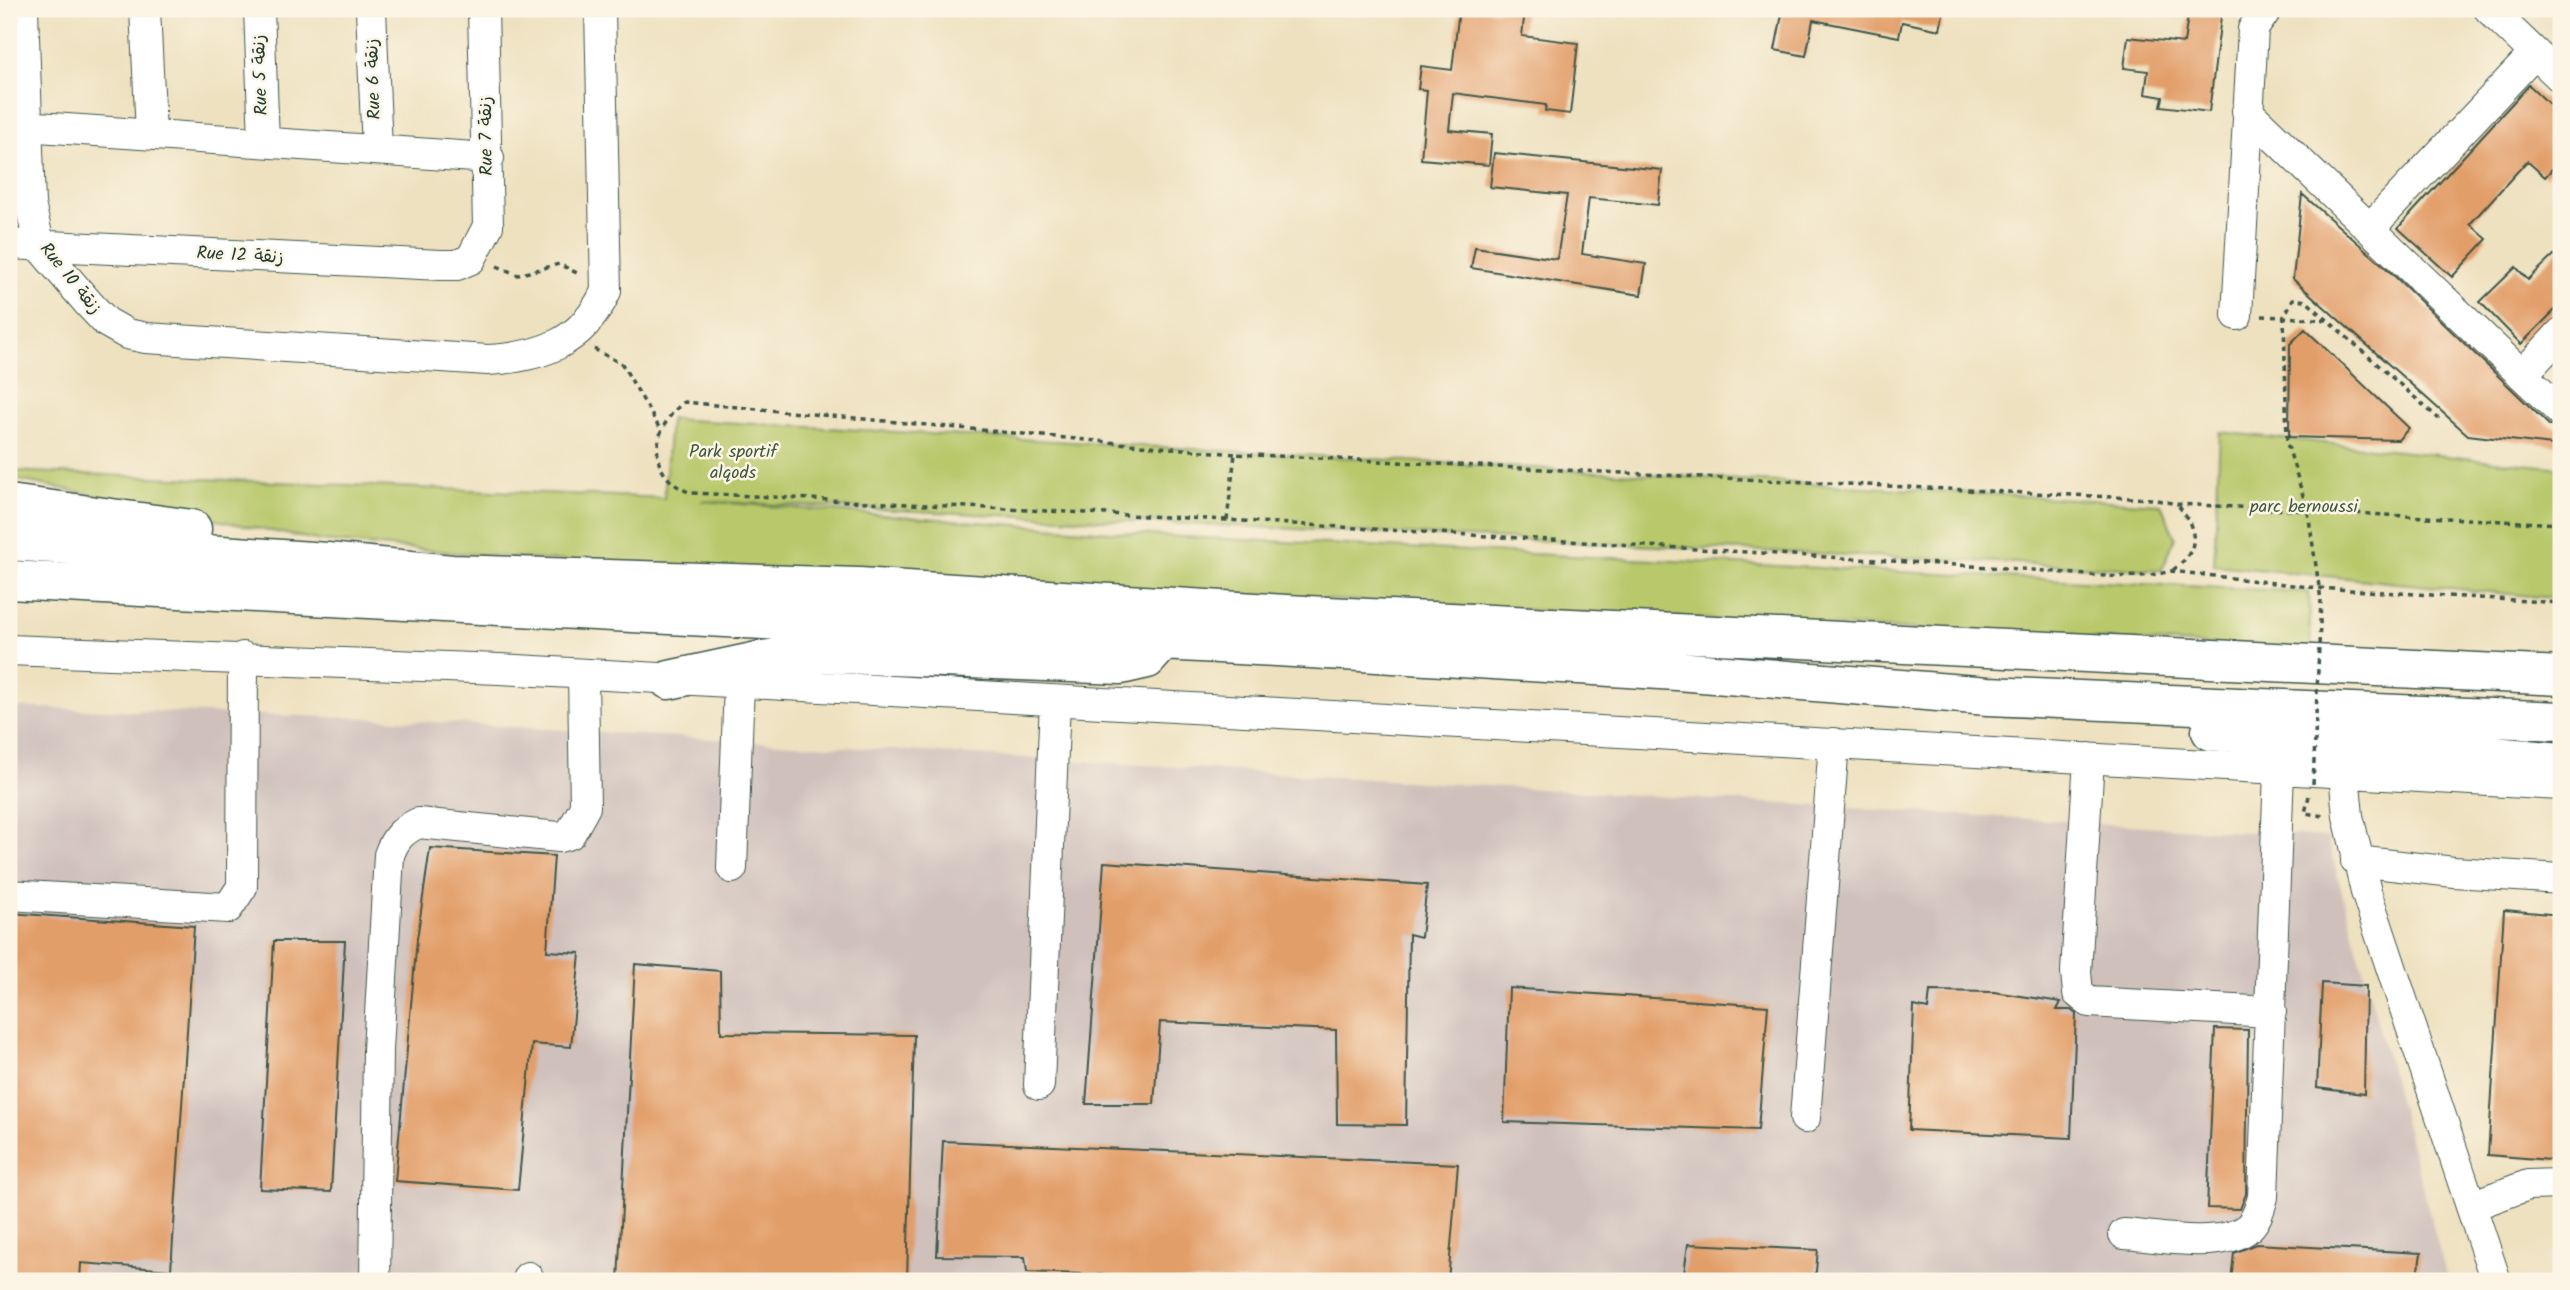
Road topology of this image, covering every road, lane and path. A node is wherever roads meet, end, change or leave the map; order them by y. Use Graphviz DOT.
graph roads {
  1 [pos="23,9"];
  2 [pos="145,9"];
  3 [pos="259,9"];
  4 [pos="371,9"];
  5 [pos="484,9"];
  6 [pos="600,9"];
  7 [pos="2267,9"];
  8 [pos="2489,9"];
  9 [pos="2535,53"];
  10 [pos="2561,78"];
  11 [pos="2247,111"];
  12 [pos="18,126"];
  13 [pos="151,133"];
  14 [pos="264,141"];
  15 [pos="377,150"];
  16 [pos="489,158"];
  17 [pos="2370,228"];
  18 [pos="9,244"];
  19 [pos="40,247"];
  20 [pos="473,255"];
  21 [pos="607,291"];
  22 [pos="2237,314"];
  23 [pos="2284,317"];
  24 [pos="2327,320"];
  25 [pos="2561,334"];
  26 [pos="570,337"];
  27 [pos="2522,375"];
  28 [pos="2561,412"];
  29 [pos="2439,419"];
  30 [pos="661,430"];
  31 [pos="1235,454"];
  32 [pos="9,504"];
  33 [pos="2177,504"];
  34 [pos="2308,512"];
  35 [pos="1227,520"];
  36 [pos="2561,524"];
  37 [pos="9,541"];
  38 [pos="2171,571"];
  39 [pos="452,574"];
  40 [pos="9,580"];
  41 [pos="2318,588"];
  42 [pos="2561,603"];
  43 [pos="1164,641"];
  44 [pos="9,650"];
  45 [pos="243,657"];
  46 [pos="583,675"];
  47 [pos="2561,676"];
  48 [pos="669,680"];
  49 [pos="739,684"];
  50 [pos="1988,696"];
  51 [pos="1055,701"];
  52 [pos="2561,721"];
  53 [pos="1834,743"];
  54 [pos="2089,758"];
  55 [pos="2561,762"];
  56 [pos="2279,771"];
  57 [pos="2344,772"];
  58 [pos="2561,785"];
  59 [pos="2319,816"];
  60 [pos="2356,861"];
  61 [pos="732,869"];
  62 [pos="2561,879"];
  63 [pos="9,895"];
  64 [pos="2271,1012"];
  65 [pos="1039,1085"];
  66 [pos="1805,1118"];
  67 [pos="2561,1184"];
  68 [pos="2471,1206"];
  69 [pos="2124,1234"];
  70 [pos="375,1281"];
  71 [pos="2496,1281"];
  1 -- 12 [label="street, Rue 10 زنقة"];
  2 -- 13 [label="street"];
  3 -- 14 [label="street, Rue 5 زنقة"];
  4 -- 15 [label="street, Rue 6 زنقة"];
  5 -- 16 [label="street, Rue 7 زنقة"];
  6 -- 21 [label="street"];
  7 -- 11 [label="street"];
  8 -- 9 [label="street"];
  9 -- 10 [label="street"];
  9 -- 17 [label="street"];
  11 -- 17 [label="street"];
  11 -- 22 [label="street"];
  12 -- 13 [label="street"];
  12 -- 19 [label="street, Rue 10 زنقة"];
  13 -- 14 [label="street"];
  14 -- 15 [label="street"];
  15 -- 16 [label="street"];
  16 -- 20 [label="street, Rue 7 زنقة"];
  17 -- 27 [label="street"];
  18 -- 19 [label="street, Rue 12 زنقة"];
  19 -- 20 [label="street, Rue 12 زنقة"];
  19 -- 26 [label="street, Rue 10 زنقة"];
  20 -- 21 [label="path"];
  21 -- 26 [label="street"];
  22 -- 23 [label="path"];
  23 -- 24 [label="path"];
  23 -- 24 [label="path"];
  23 -- 34 [label="path"];
  24 -- 29 [label="path"];
  25 -- 27 [label="street"];
  26 -- 30 [label="path"];
  27 -- 28 [label="street"];
  30 -- 31 [label="path"];
  30 -- 35 [label="path"];
  31 -- 33 [label="path"];
  31 -- 35 [label="path"];
  32 -- 39 [label="highway"];
  33 -- 34 [label="path"];
  33 -- 38 [label="path"];
  34 -- 36 [label="path"];
  34 -- 41 [label="path"];
  35 -- 38 [label="path"];
  37 -- 39 [label="highway"];
  38 -- 41 [label="path"];
  39 -- 47 [label="highway"];
  40 -- 43 [label="highway"];
  41 -- 42 [label="path"];
  41 -- 59 [label="path, bridge"];
  43 -- 48 [label="highway"];
  43 -- 50 [label="highway"];
  44 -- 45 [label="street"];
  45 -- 46 [label="street"];
  45 -- 63 [label="street"];
  46 -- 48 [label="street"];
  46 -- 70 [label="street"];
  48 -- 49 [label="street"];
  49 -- 51 [label="street"];
  49 -- 61 [label="street"];
  50 -- 52 [label="highway"];
  50 -- 55 [label="highway"];
  51 -- 53 [label="street"];
  51 -- 65 [label="street"];
  53 -- 54 [label="street"];
  53 -- 66 [label="street"];
  54 -- 56 [label="street"];
  54 -- 64 [label="street"];
  56 -- 57 [label="street"];
  56 -- 64 [label="street"];
  57 -- 58 [label="street"];
  57 -- 60 [label="street"];
  60 -- 62 [label="street"];
  60 -- 68 [label="street"];
  64 -- 69 [label="street"];
  67 -- 68 [label="street"];
  68 -- 71 [label="street"];
}
